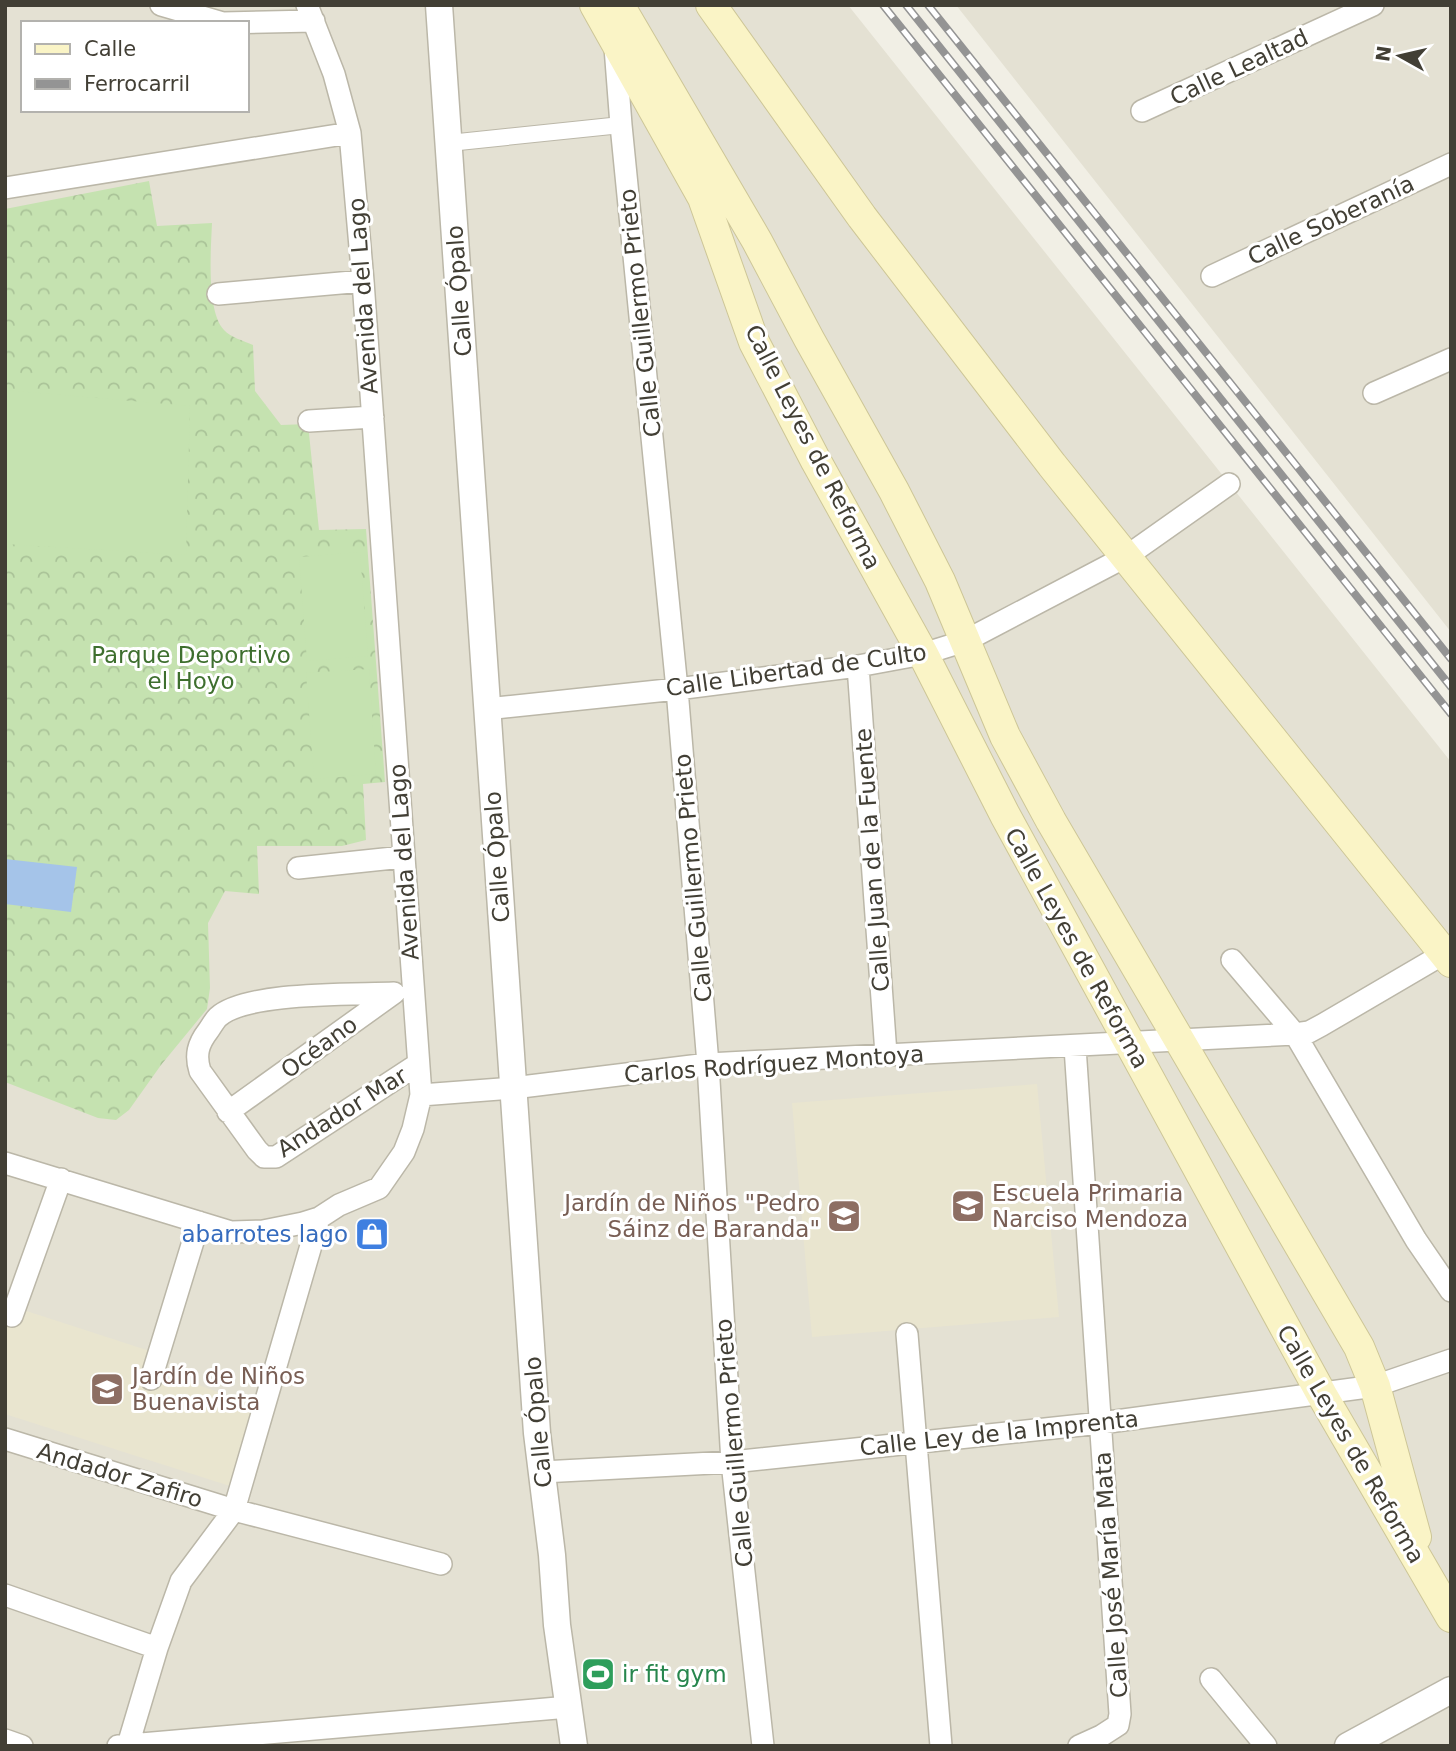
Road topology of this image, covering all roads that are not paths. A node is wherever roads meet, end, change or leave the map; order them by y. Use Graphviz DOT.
graph roads {
  1 [pos="160,5"];
  2 [pos="439,5"];
  3 [pos="711,5"];
  4 [pos="1373,5"];
  5 [pos="612,7"];
  6 [pos="311,13"];
  7 [pos="216,21"];
  8 [pos="241,21"];
  9 [pos="615,42"];
  10 [pos="1142,111"];
  11 [pos="621,125"];
  12 [pos="350,133"];
  13 [pos="449,142"];
  14 [pos="1451,164"];
  15 [pos="5,188"];
  16 [pos="1212,276"];
  17 [pos="363,281"];
  18 [pos="218,294"];
  19 [pos="1451,359"];
  20 [pos="1374,393"];
  21 [pos="373,417"];
  22 [pos="309,421"];
  23 [pos="1228,484"];
  24 [pos="1126,556"];
  25 [pos="965,641"];
  26 [pos="923,654"];
  27 [pos="858,666"];
  28 [pos="677,689"];
  29 [pos="486,709"];
  30 [pos="403,857"];
  31 [pos="298,868"];
  32 [pos="1448,958"];
  33 [pos="1232,960"];
  34 [pos="404,993"];
  35 [pos="1295,1034"];
  36 [pos="1178,1040"];
  37 [pos="1128,1041"];
  38 [pos="1075,1047"];
  39 [pos="886,1054"];
  40 [pos="418,1064"];
  41 [pos="708,1064"];
  42 [pos="513,1087"];
  43 [pos="421,1095"];
  44 [pos="228,1112"];
  45 [pos="5,1163"];
  46 [pos="61,1179"];
  47 [pos="320,1218"];
  48 [pos="199,1222"];
  49 [pos="1451,1291"];
  50 [pos="12,1316"];
  51 [pos="907,1335"];
  52 [pos="1451,1360"];
  53 [pos="151,1379"];
  54 [pos="1375,1386"];
  55 [pos="1322,1395"];
  56 [pos="1101,1423"];
  57 [pos="5,1439"];
  58 [pos="915,1442"];
  59 [pos="732,1462"];
  60 [pos="542,1472"];
  61 [pos="234,1510"];
  62 [pos="442,1564"];
  63 [pos="1426,1575"];
  64 [pos="5,1595"];
  65 [pos="1451,1617"];
  66 [pos="157,1648"];
  67 [pos="1211,1679"];
  68 [pos="1451,1690"];
  69 [pos="569,1707"];
  70 [pos="5,1740"];
  71 [pos="128,1745"];
  72 [pos="22,1746"];
  73 [pos="118,1746"];
  74 [pos="574,1746"];
  75 [pos="763,1746"];
  76 [pos="941,1746"];
  77 [pos="1079,1746"];
  78 [pos="1266,1746"];
  79 [pos="1348,1746"];
  1 -- 7 [label="street"];
  2 -- 13 [label="street, Calle Ópalo"];
  3 -- 24 [label="main road"];
  4 -- 10 [label="street, Calle Lealtad"];
  5 -- 9 [label="main road, Calle Leyes de Reforma"];
  5 -- 25 [label="main road, Calle Leyes de Reforma"];
  6 -- 8 [label="street"];
  6 -- 12 [label="street, Avenida del Lago"];
  9 -- 11 [label="street, Calle Guillermo Prieto"];
  9 -- 26 [label="main road, Calle Leyes de Reforma"];
  11 -- 13 [label="street"];
  11 -- 28 [label="street, Calle Guillermo Prieto"];
  12 -- 15 [label="street"];
  12 -- 17 [label="street, Avenida del Lago"];
  13 -- 29 [label="street, Calle Ópalo"];
  14 -- 16 [label="street, Calle Soberanía"];
  17 -- 18 [label="street"];
  17 -- 21 [label="street, Avenida del Lago"];
  19 -- 20 [label="street"];
  21 -- 22 [label="street"];
  21 -- 30 [label="street, Avenida del Lago"];
  23 -- 24 [label="street, Calle Libertad de Culto"];
  24 -- 25 [label="street, Calle Libertad de Culto"];
  24 -- 32 [label="main road"];
  25 -- 26 [label="street, Calle Libertad de Culto"];
  25 -- 36 [label="main road, Calle Leyes de Reforma"];
  26 -- 27 [label="street, Calle Libertad de Culto"];
  26 -- 37 [label="main road, Calle Leyes de Reforma"];
  27 -- 28 [label="street, Calle Libertad de Culto"];
  27 -- 39 [label="street, Calle Juan de la Fuente"];
  28 -- 29 [label="street, Calle Libertad de Culto"];
  28 -- 41 [label="street, Calle Guillermo Prieto"];
  29 -- 42 [label="street, Calle Ópalo"];
  30 -- 31 [label="street"];
  30 -- 34 [label="street, Avenida del Lago"];
  32 -- 35 [label="street, Carlos Rodríguez Montoya"];
  33 -- 35 [label="street"];
  34 -- 40 [label="street, Avenida del Lago"];
  34 -- 44 [label="street, Océano"];
  34 -- 44 [label="street"];
  35 -- 36 [label="street, Carlos Rodríguez Montoya"];
  35 -- 49 [label="street"];
  36 -- 37 [label="street, Carlos Rodríguez Montoya"];
  36 -- 54 [label="main road, Calle Leyes de Reforma"];
  37 -- 38 [label="street, Carlos Rodríguez Montoya"];
  37 -- 55 [label="main road, Calle Leyes de Reforma"];
  38 -- 39 [label="street, Carlos Rodríguez Montoya"];
  38 -- 56 [label="street, Calle José María Mata"];
  39 -- 41 [label="street, Carlos Rodríguez Montoya"];
  40 -- 43 [label="street, Avenida del Lago"];
  40 -- 44 [label="street, Andador Mar"];
  41 -- 42 [label="street, Carlos Rodríguez Montoya"];
  41 -- 59 [label="street, Calle Guillermo Prieto"];
  42 -- 43 [label="street, Carlos Rodríguez Montoya"];
  42 -- 60 [label="street, Calle Ópalo"];
  43 -- 47 [label="street, Avenida del Lago"];
  45 -- 46 [label="street, Avenida del Lago"];
  46 -- 48 [label="street, Avenida del Lago"];
  46 -- 50 [label="street"];
  47 -- 48 [label="street, Avenida del Lago"];
  47 -- 61 [label="street"];
  48 -- 53 [label="street"];
  51 -- 58 [label="street"];
  52 -- 54 [label="street, Calle Ley de la Imprenta"];
  54 -- 55 [label="street, Calle Ley de la Imprenta"];
  54 -- 63 [label="main road, Calle Leyes de Reforma"];
  55 -- 56 [label="street, Calle Ley de la Imprenta"];
  55 -- 63 [label="main road, Calle Leyes de Reforma"];
  56 -- 58 [label="street, Calle Ley de la Imprenta"];
  56 -- 77 [label="street, Calle José María Mata"];
  57 -- 61 [label="street, Andador Zafiro"];
  58 -- 59 [label="street, Calle Ley de la Imprenta"];
  58 -- 76 [label="street"];
  59 -- 60 [label="street, Calle Ley de la Imprenta"];
  59 -- 75 [label="street, Calle Guillermo Prieto"];
  60 -- 69 [label="street, Calle Ópalo"];
  61 -- 62 [label="street, Andador Zafiro"];
  61 -- 66 [label="street"];
  63 -- 65 [label="main road"];
  64 -- 66 [label="street"];
  66 -- 71 [label="street"];
  67 -- 78 [label="street"];
  68 -- 79 [label="street"];
  69 -- 71 [label="street"];
  69 -- 74 [label="street, Calle Ópalo"];
  70 -- 72 [label="street"];
  71 -- 73 [label="street"];
}
